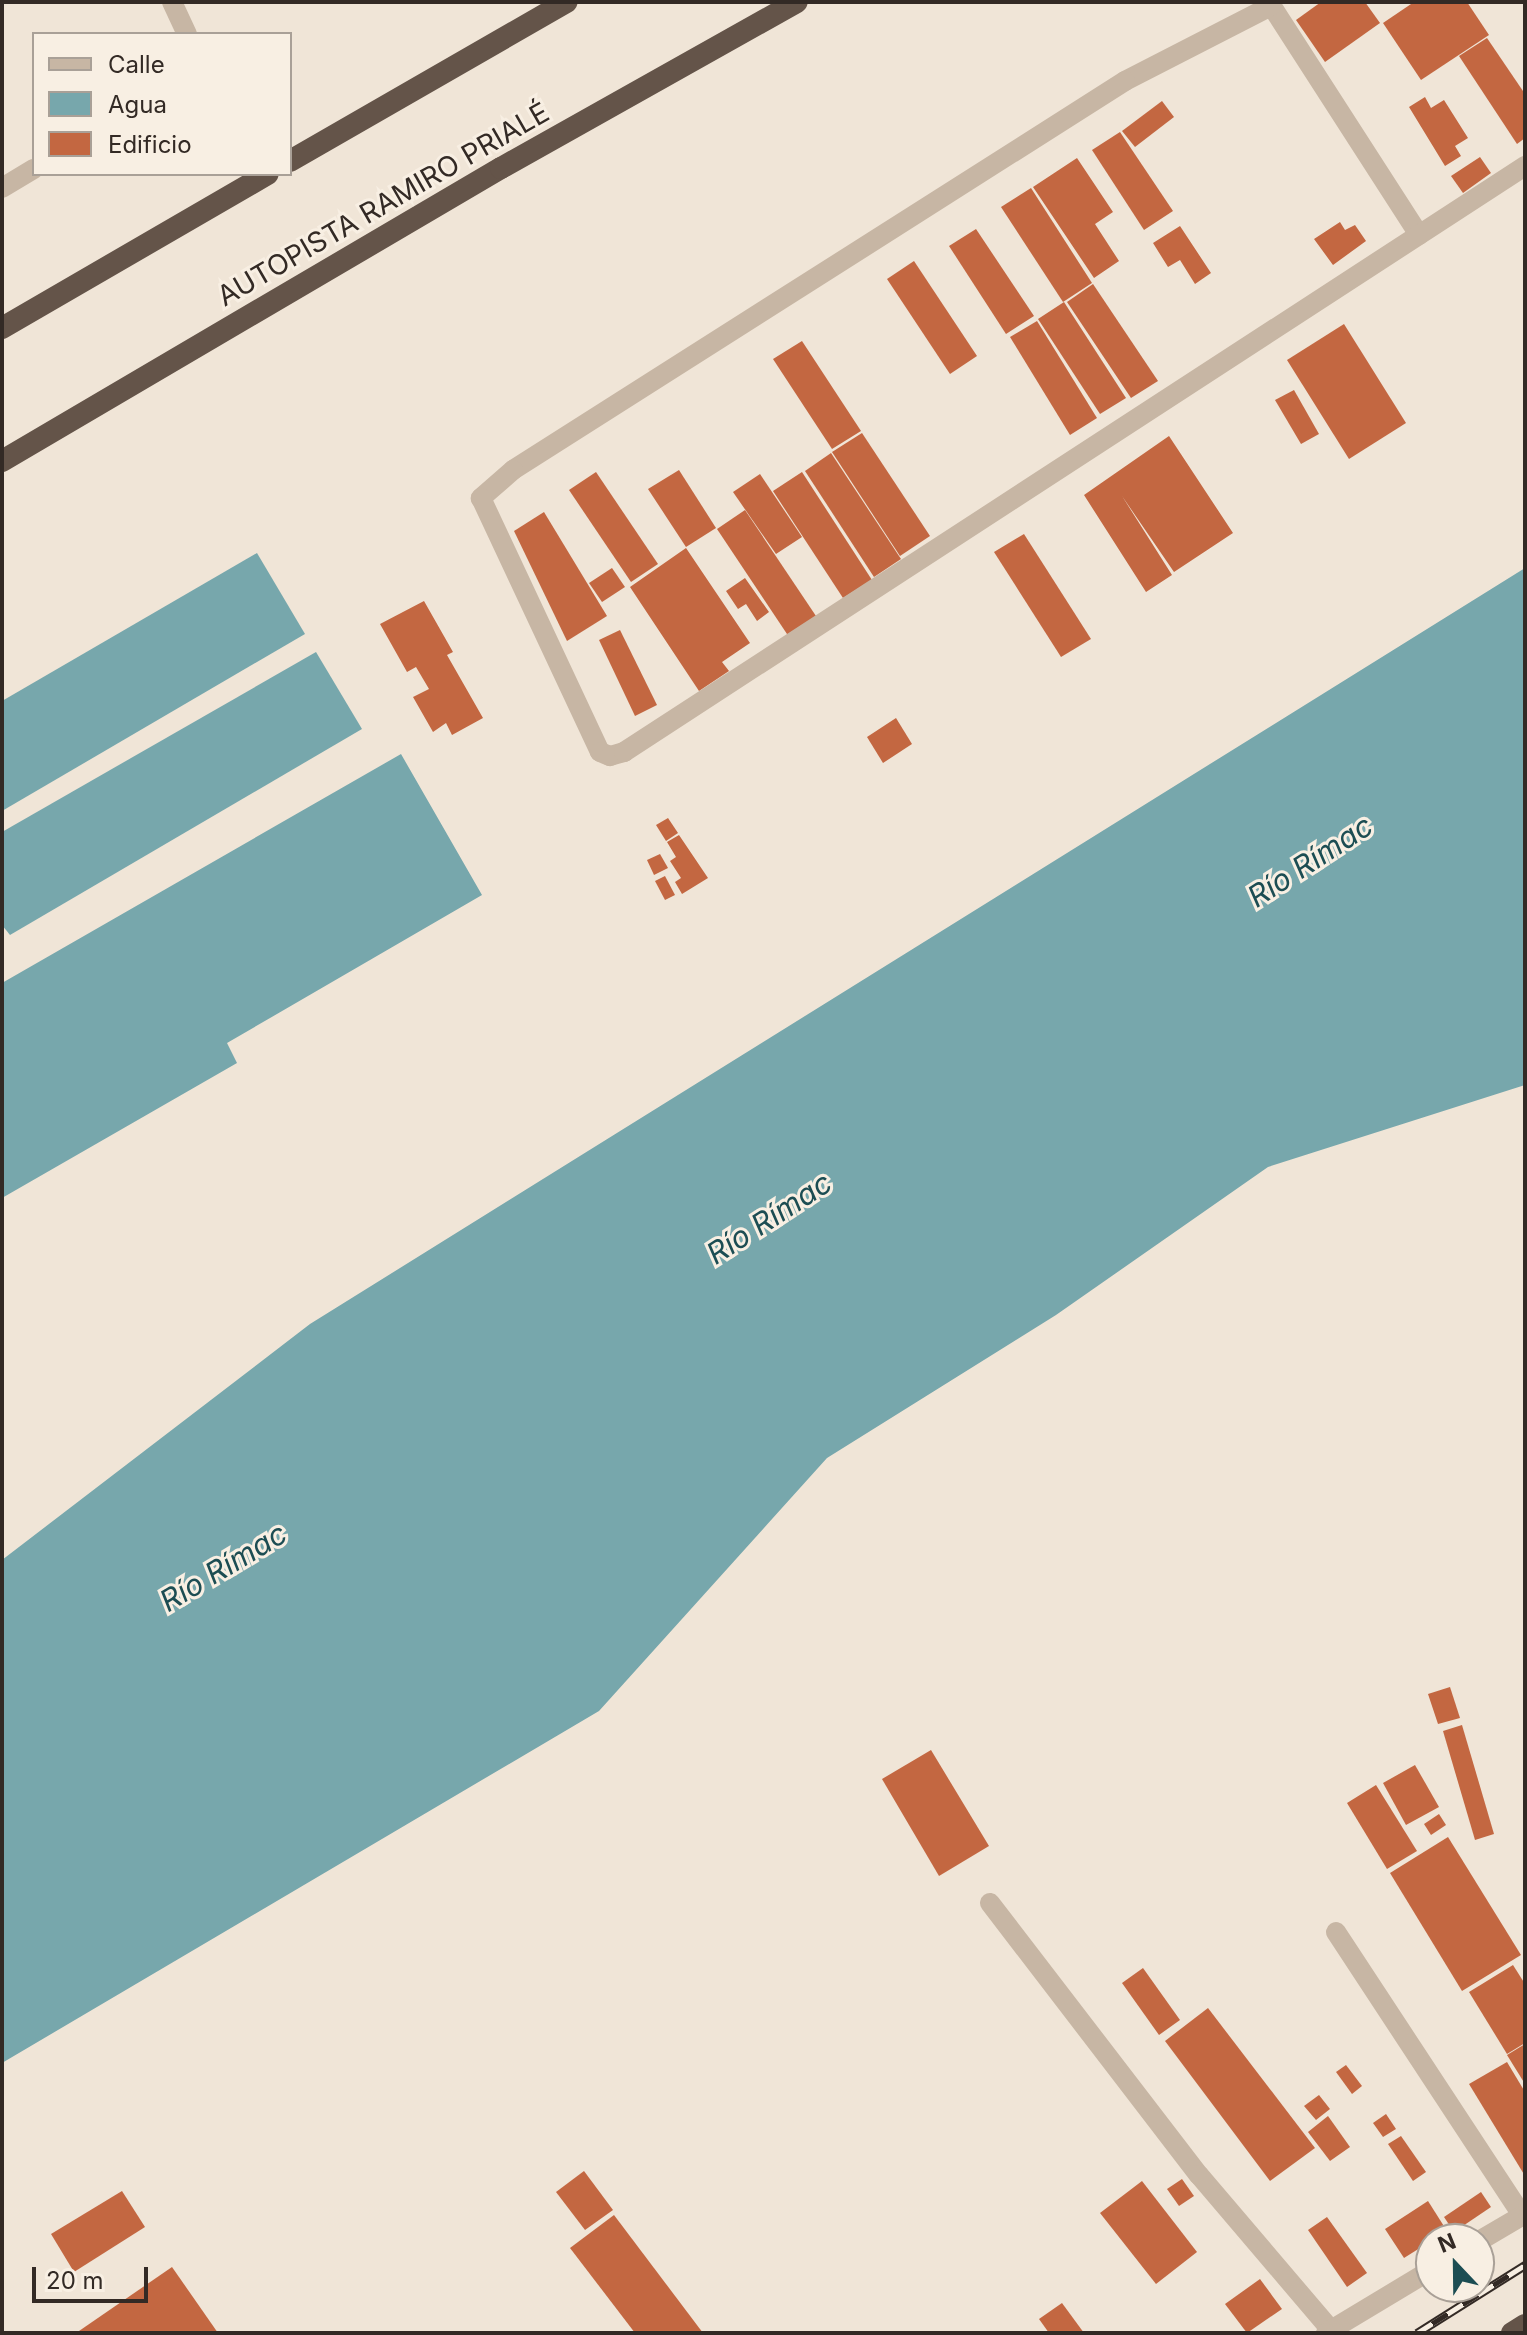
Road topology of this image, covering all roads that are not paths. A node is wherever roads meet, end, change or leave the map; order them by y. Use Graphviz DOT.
graph roads {
  1 [pos="172,2"];
  2 [pos="567,2"];
  3 [pos="797,2"];
  4 [pos="1270,4"];
  5 [pos="186,32"];
  6 [pos="292,160"];
  7 [pos="1525,166"];
  8 [pos="32,170"];
  9 [pos="265,176"];
  10 [pos="2,188"];
  11 [pos="1419,235"];
  12 [pos="2,328"];
  13 [pos="2,461"];
  14 [pos="990,1903"];
  15 [pos="1336,1932"];
  16 [pos="1524,2215"];
  17 [pos="1495,2232"];
  18 [pos="1415,2280"];
  19 [pos="1525,2325"];
  20 [pos="1328,2332"];
  21 [pos="1512,2333"];
  1 -- 5 [label="street"];
  2 -- 6 [label="highway"];
  3 -- 13 [label="highway, AUTOPISTA RAMIRO PRIALÉ"];
  4 -- 11 [label="street"];
  4 -- 11 [label="street"];
  7 -- 11 [label="street"];
  8 -- 10 [label="street"];
  9 -- 12 [label="highway"];
  14 -- 20 [label="street"];
  15 -- 16 [label="street"];
  16 -- 17 [label="street"];
  18 -- 20 [label="street"];
  19 -- 21 [label="highway"];
}
